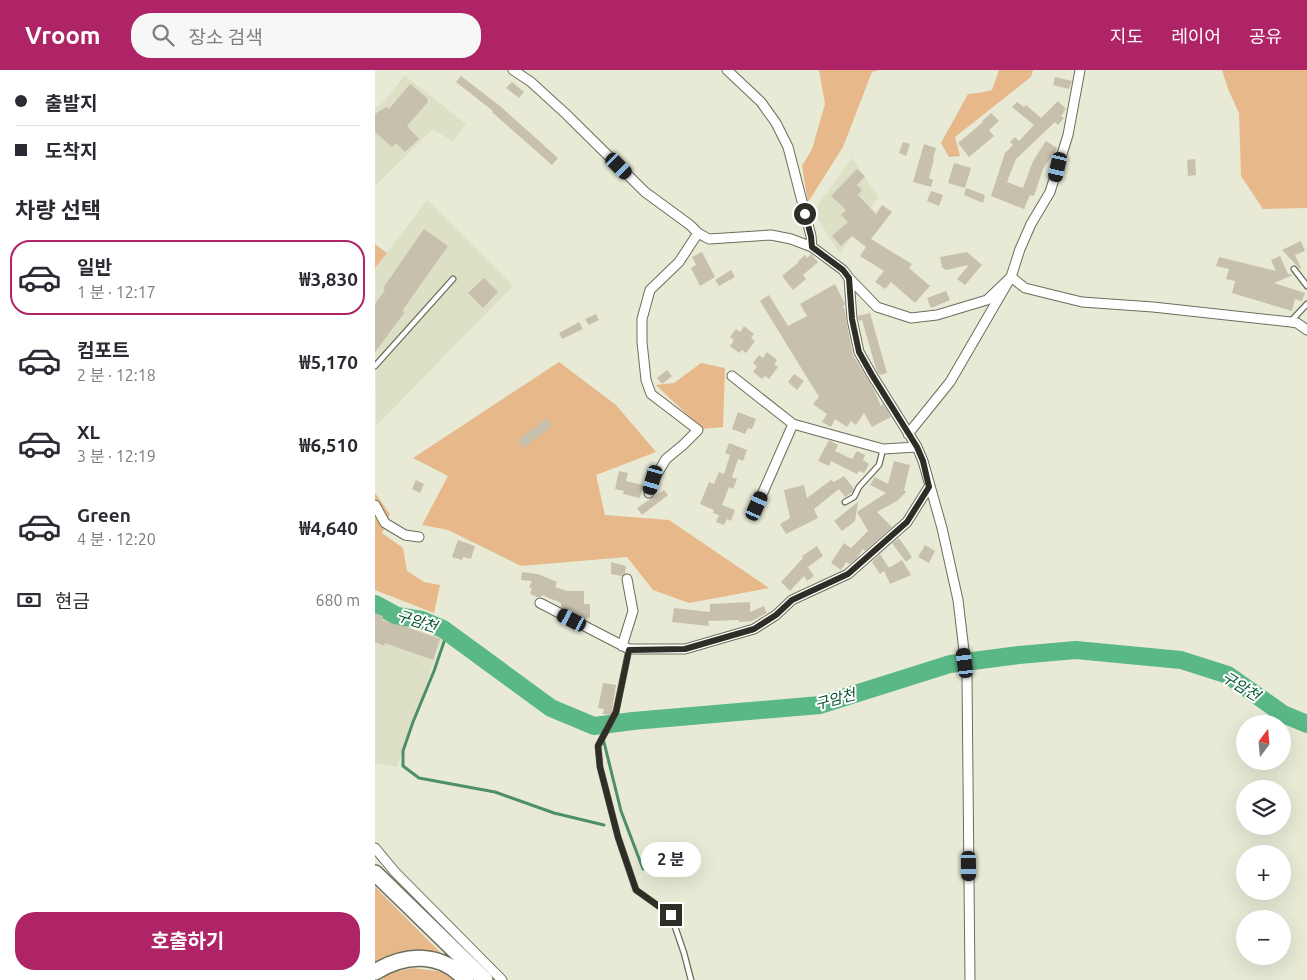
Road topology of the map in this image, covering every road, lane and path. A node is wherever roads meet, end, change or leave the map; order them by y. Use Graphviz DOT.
graph roads {
  1 [pos="513,70"];
  2 [pos="727,70"];
  3 [pos="1079,70"];
  4 [pos="699,233"];
  5 [pos="812,247"];
  6 [pos="1294,269"];
  7 [pos="849,278"];
  8 [pos="1011,278"];
  9 [pos="453,279"];
  10 [pos="1307,286"];
  11 [pos="1307,304"];
  12 [pos="1291,322"];
  13 [pos="1307,330"];
  14 [pos="375,366"];
  15 [pos="732,376"];
  16 [pos="793,424"];
  17 [pos="907,434"];
  18 [pos="917,447"];
  19 [pos="883,449"];
  20 [pos="929,487"];
  21 [pos="649,493"];
  22 [pos="845,502"];
  23 [pos="375,506"];
  24 [pos="757,506"];
  25 [pos="419,537"];
  26 [pos="627,579"];
  27 [pos="540,603"];
  28 [pos="625,648"];
  29 [pos="375,848"];
  30 [pos="375,873"];
  31 [pos="375,972"];
  32 [pos="466,980"];
  33 [pos="485,980"];
  34 [pos="502,980"];
  35 [pos="691,980"];
  36 [pos="970,980"];
  1 -- 4 [label="street"];
  2 -- 5 [label="street"];
  3 -- 8 [label="street"];
  4 -- 5 [label="street"];
  4 -- 21 [label="street"];
  5 -- 7 [label="street"];
  6 -- 10 [label="lane"];
  7 -- 8 [label="street"];
  7 -- 17 [label="street"];
  8 -- 12 [label="street"];
  8 -- 17 [label="street"];
  9 -- 14 [label="lane"];
  11 -- 12 [label="lane"];
  12 -- 13 [label="street"];
  15 -- 16 [label="street"];
  16 -- 19 [label="street"];
  16 -- 24 [label="street"];
  17 -- 18 [label="street"];
  18 -- 19 [label="street"];
  18 -- 20 [label="street"];
  19 -- 22 [label="lane"];
  20 -- 28 [label="street"];
  20 -- 36 [label="street"];
  23 -- 25 [label="street"];
  26 -- 28 [label="street"];
  27 -- 28 [label="street"];
  28 -- 35 [label="lane"];
  29 -- 34 [label="street"];
  30 -- 33 [label="highway"];
  31 -- 32 [label="highway"];
}
